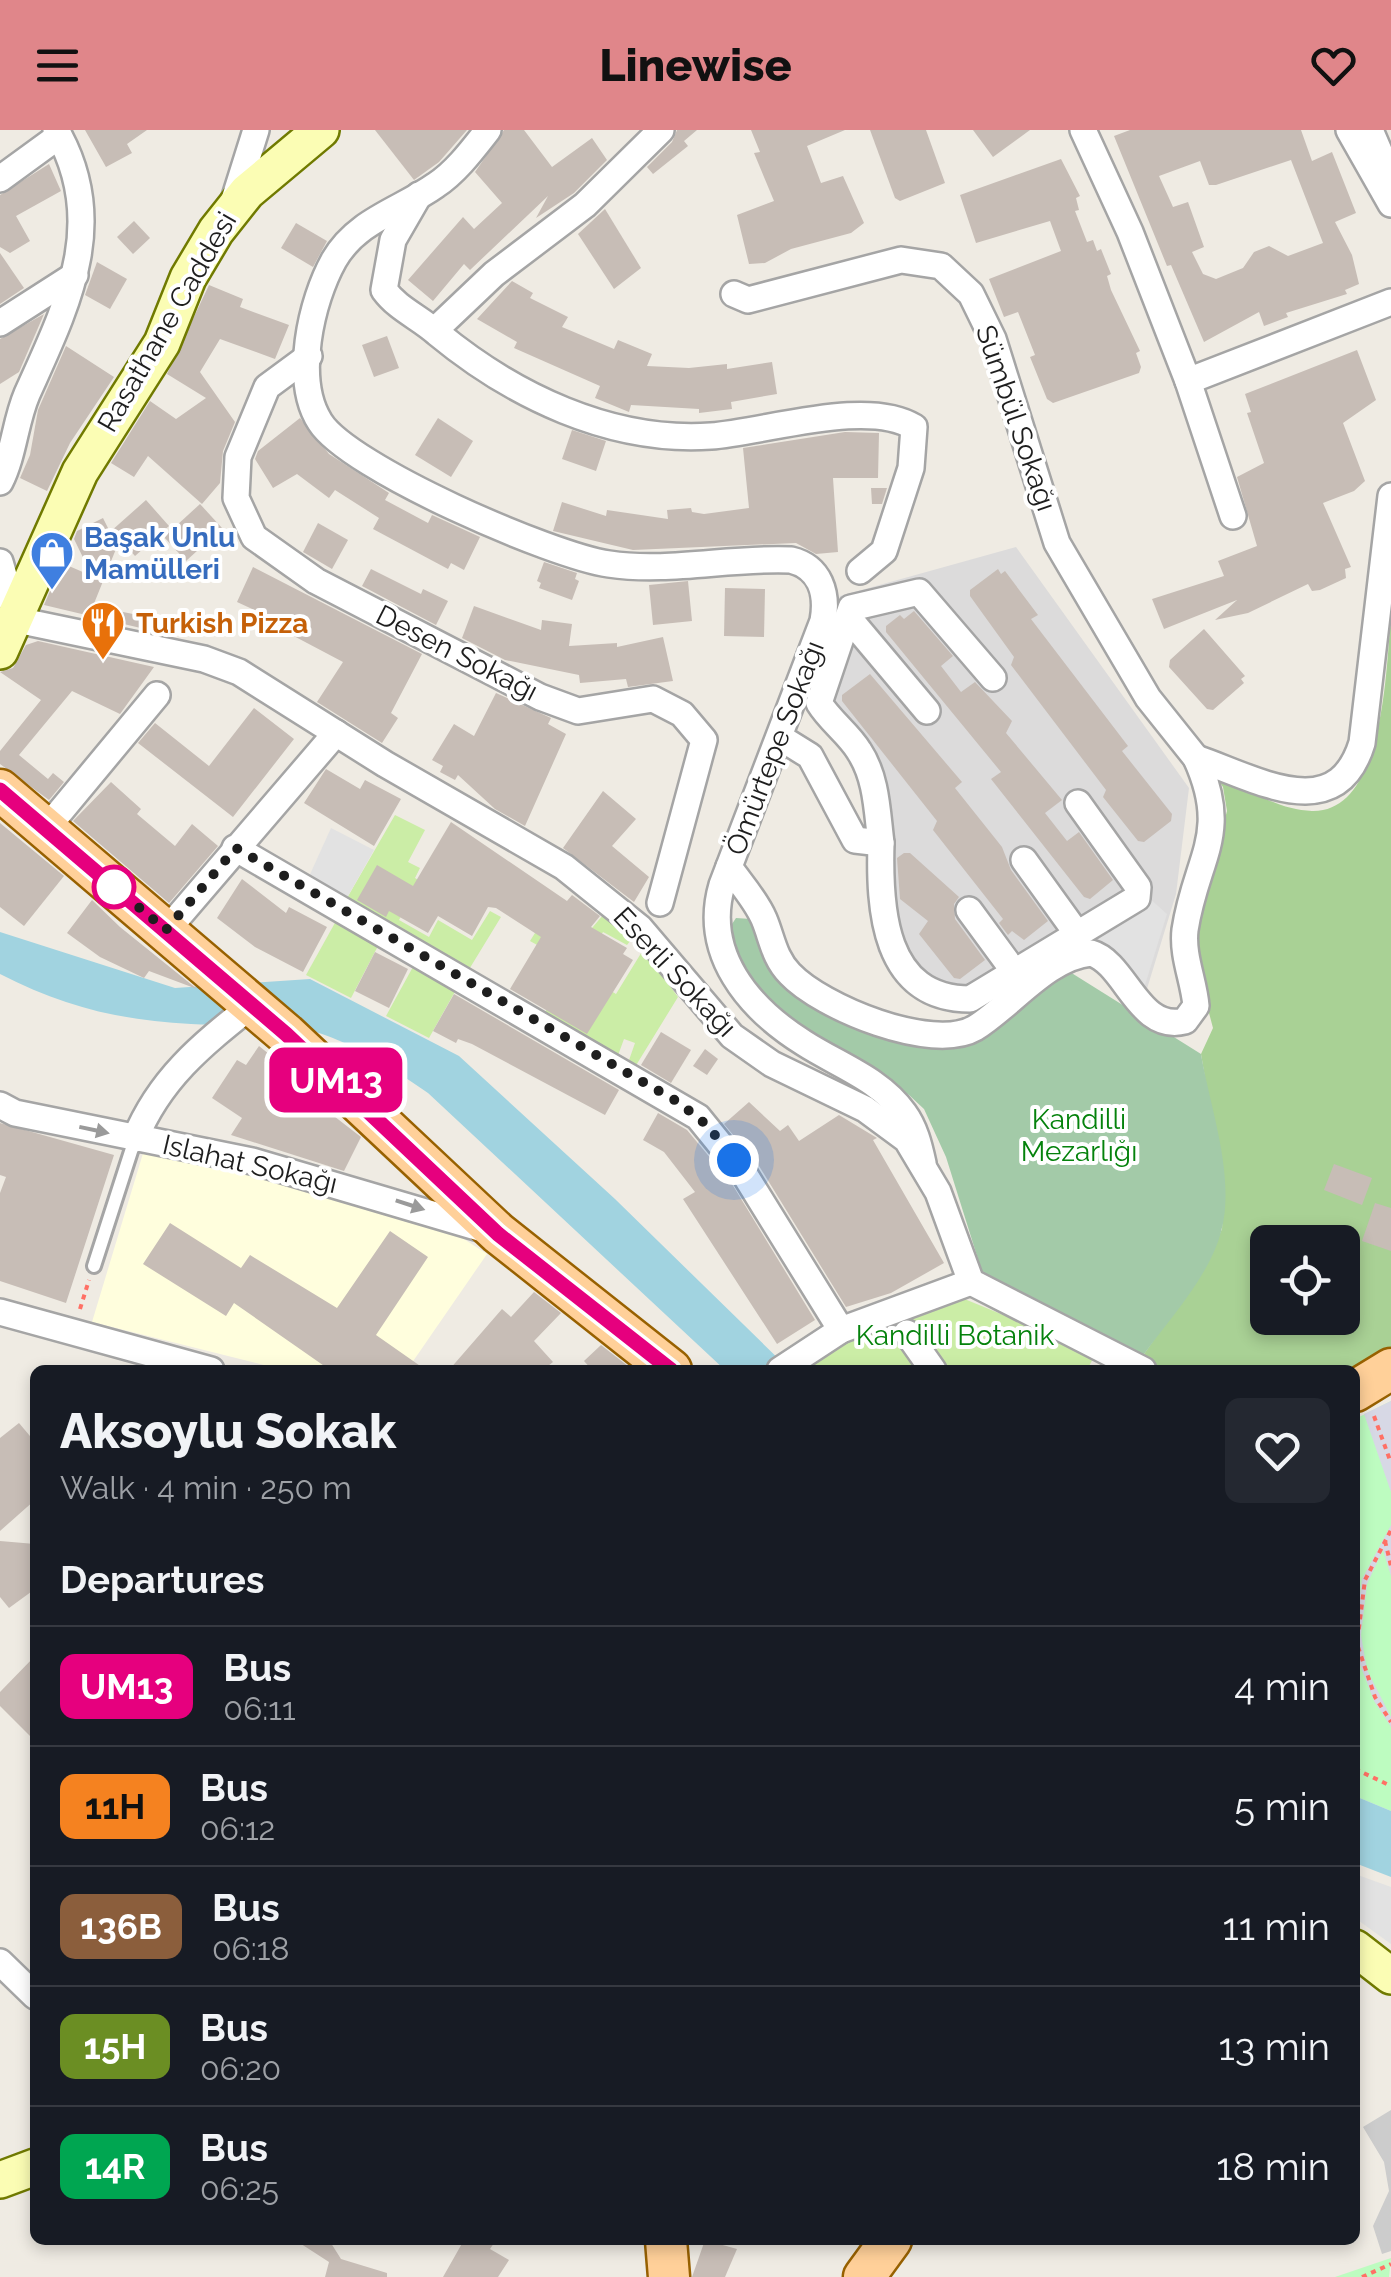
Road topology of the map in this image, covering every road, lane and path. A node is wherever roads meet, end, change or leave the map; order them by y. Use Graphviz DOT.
graph roads {
  1 [pos="256,130"];
  2 [pos="321,130"];
  3 [pos="488,130"];
  4 [pos="662,130"];
  5 [pos="1083,130"];
  6 [pos="1350,130"];
  7 [pos="1370,130"];
  8 [pos="58,133"];
  9 [pos="0,178"];
  10 [pos="1391,179"];
  11 [pos="419,195"];
  12 [pos="1391,204"];
  13 [pos="230,210"];
  14 [pos="75,274"];
  15 [pos="734,294"];
  16 [pos="1391,302"];
  17 [pos="0,323"];
  18 [pos="434,330"];
  19 [pos="309,356"];
  20 [pos="1188,381"];
  21 [pos="0,482"];
  22 [pos="1391,496"];
  23 [pos="1233,516"];
  24 [pos="0,562"];
  25 [pos="860,571"];
  26 [pos="848,617"];
  27 [pos="17,620"];
  28 [pos="0,651"];
  29 [pos="993,678"];
  30 [pos="157,694"];
  31 [pos="927,711"];
  32 [pos="336,733"];
  33 [pos="781,738"];
  34 [pos="1196,758"];
  35 [pos="0,790"];
  36 [pos="1078,803"];
  37 [pos="46,830"];
  38 [pos="881,843"];
  39 [pos="236,848"];
  40 [pos="1024,860"];
  41 [pos="729,868"];
  42 [pos="660,903"];
  43 [pos="969,910"];
  44 [pos="166,930"];
  45 [pos="1078,935"];
  46 [pos="1016,974"];
  47 [pos="252,1005"];
  48 [pos="0,1105"];
  49 [pos="134,1139"];
  50 [pos="923,1163"];
  51 [pos="498,1234"];
  52 [pos="94,1266"];
  53 [pos="971,1282"];
  54 [pos="0,1312"];
  55 [pos="841,1330"];
  56 [pos="73,1331"];
  57 [pos="907,1333"];
  58 [pos="193,1365"];
  59 [pos="665,1365"];
  60 [pos="786,1365"];
  61 [pos="929,1365"];
  62 [pos="1134,1365"];
  63 [pos="1370,1382"];
  64 [pos="1391,1464"];
  65 [pos="1391,1530"];
  66 [pos="1384,1540"];
  67 [pos="1391,1566"];
  68 [pos="1360,1606"];
  69 [pos="1360,1652"];
  70 [pos="1391,1722"];
  71 [pos="1360,1771"];
  72 [pos="1391,1786"];
  73 [pos="1360,1952"];
  74 [pos="0,1962"];
  75 [pos="1391,1976"];
  76 [pos="30,1991"];
  77 [pos="30,2169"];
  78 [pos="0,2180"];
  79 [pos="666,2245"];
  80 [pos="886,2245"];
  81 [pos="1391,2264"];
  82 [pos="669,2277"];
  83 [pos="864,2277"];
  84 [pos="1362,2277"];
  1 -- 13 [label="street"];
  2 -- 13 [label="street, Rasathane Caddesi"];
  3 -- 11 [label="street, Ömürtepe Sokağı"];
  4 -- 18 [label="street"];
  5 -- 20 [label="street"];
  6 -- 12 [label="street"];
  7 -- 10 [label="street"];
  8 -- 9 [label="street"];
  8 -- 14 [label="street"];
  11 -- 18 [label="street, Ömürtepe Sokağı"];
  11 -- 19 [label="street, Ömürtepe Sokağı"];
  13 -- 27 [label="street, Rasathane Caddesi"];
  14 -- 17 [label="street"];
  14 -- 21 [label="street"];
  15 -- 34 [label="street, Sümbül Sokağı"];
  16 -- 20 [label="street"];
  18 -- 25 [label="street"];
  19 -- 33 [label="street, Ömürtepe Sokağı"];
  19 -- 42 [label="street, Desen Sokağı"];
  20 -- 23 [label="street"];
  22 -- 34 [label="street"];
  24 -- 27 [label="street"];
  26 -- 29 [label="street"];
  26 -- 31 [label="street"];
  26 -- 38 [label="street"];
  27 -- 28 [label="street, Rasathane Caddesi"];
  27 -- 32 [label="street, Eserli Sokağı"];
  30 -- 37 [label="street"];
  32 -- 39 [label="street"];
  32 -- 50 [label="street, Eserli Sokağı"];
  33 -- 38 [label="street"];
  33 -- 41 [label="street, Ömürtepe Sokağı"];
  34 -- 41 [label="street"];
  35 -- 37 [label="main road"];
  36 -- 45 [label="street"];
  37 -- 44 [label="main road"];
  38 -- 46 [label="street"];
  39 -- 44 [label="street"];
  39 -- 55 [label="street"];
  40 -- 45 [label="street"];
  41 -- 50 [label="street, Ömürtepe Sokağı"];
  43 -- 46 [label="street"];
  44 -- 47 [label="main road"];
  45 -- 46 [label="street"];
  47 -- 49 [label="street"];
  47 -- 51 [label="main road"];
  48 -- 49 [label="street, Islahat Sokağı, one-way"];
  49 -- 51 [label="street, Islahat Sokağı, one-way"];
  49 -- 52 [label="lane"];
  50 -- 53 [label="street, Eserli Sokağı"];
  51 -- 59 [label="main road"];
  52 -- 56 [label="path"];
  53 -- 55 [label="street"];
  53 -- 62 [label="street"];
  54 -- 56 [label="street"];
  55 -- 60 [label="street"];
  56 -- 58 [label="street"];
  57 -- 61 [label="street"];
  63 -- 64 [label="path"];
  65 -- 66 [label="path"];
  66 -- 67 [label="path"];
  66 -- 68 [label="path"];
  69 -- 70 [label="path"];
  71 -- 72 [label="path"];
  73 -- 75 [label="street"];
  74 -- 76 [label="street"];
  77 -- 78 [label="street"];
  79 -- 82 [label="main road"];
  80 -- 83 [label="main road"];
  81 -- 84 [label="path"];
}
